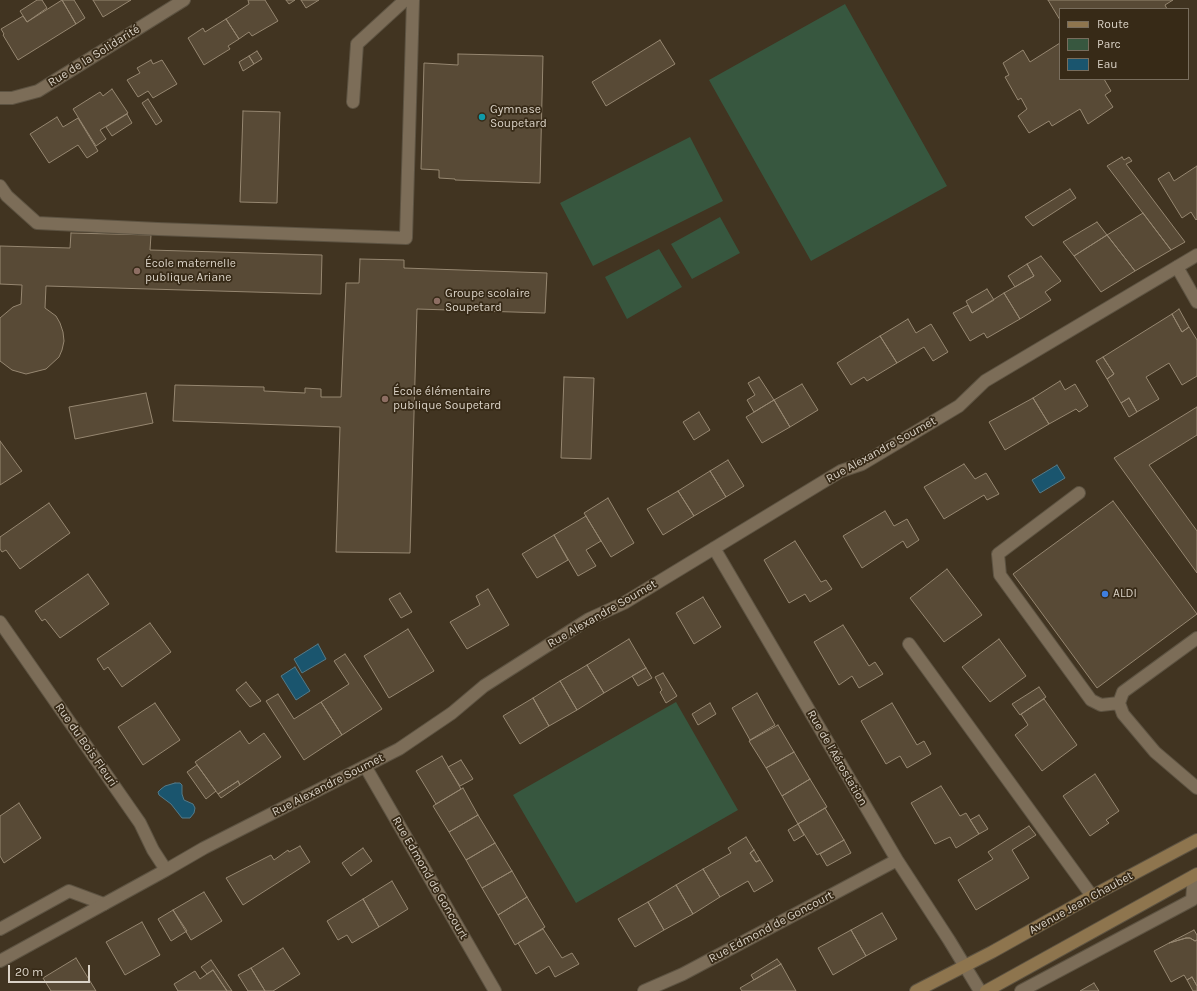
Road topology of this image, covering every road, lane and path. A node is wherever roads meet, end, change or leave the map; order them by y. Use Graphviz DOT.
graph roads {
  1 [pos="184,0"];
  2 [pos="405,0"];
  3 [pos="413,0"];
  4 [pos="0,98"];
  5 [pos="353,102"];
  6 [pos="0,186"];
  7 [pos="1197,255"];
  8 [pos="1177,267"];
  9 [pos="1197,302"];
  10 [pos="1079,493"];
  11 [pos="714,548"];
  12 [pos="0,622"];
  13 [pos="1197,638"];
  14 [pos="909,644"];
  15 [pos="1119,703"];
  16 [pos="365,766"];
  17 [pos="1197,788"];
  18 [pos="1197,840"];
  19 [pos="897,860"];
  20 [pos="166,870"];
  21 [pos="1195,875"];
  22 [pos="1092,896"];
  23 [pos="104,904"];
  24 [pos="0,929"];
  25 [pos="0,961"];
  26 [pos="965,965"];
  27 [pos="495,991"];
  28 [pos="644,991"];
  29 [pos="916,991"];
  30 [pos="980,991"];
  31 [pos="986,991"];
  32 [pos="1021,991"];
  1 -- 4 [label="street, Rue de la Solidarité"];
  2 -- 5 [label="street"];
  3 -- 6 [label="street"];
  7 -- 8 [label="street, Rue Alexandre Soumet"];
  8 -- 9 [label="street"];
  8 -- 11 [label="street, Rue Alexandre Soumet"];
  10 -- 15 [label="street"];
  11 -- 16 [label="street, Rue Alexandre Soumet"];
  11 -- 19 [label="street, Rue de l'Aérostation"];
  12 -- 20 [label="street, Rue du Bois Fleuri"];
  13 -- 15 [label="street"];
  14 -- 22 [label="street"];
  15 -- 17 [label="street"];
  16 -- 20 [label="street, Rue Alexandre Soumet"];
  16 -- 27 [label="street, Rue Edmond de Goncourt"];
  18 -- 22 [label="main road, Avenue Jean Chaubet"];
  19 -- 26 [label="street, Rue de l'Aérostation"];
  19 -- 28 [label="street, Rue Edmond de Goncourt"];
  20 -- 23 [label="street, Rue Alexandre Soumet"];
  21 -- 31 [label="main road"];
  21 -- 32 [label="street"];
  22 -- 26 [label="main road, Avenue Jean Chaubet"];
  23 -- 24 [label="street"];
  23 -- 25 [label="street, Rue Alexandre Soumet"];
  26 -- 29 [label="main road, Avenue Jean Chaubet"];
  26 -- 30 [label="street"];
}
